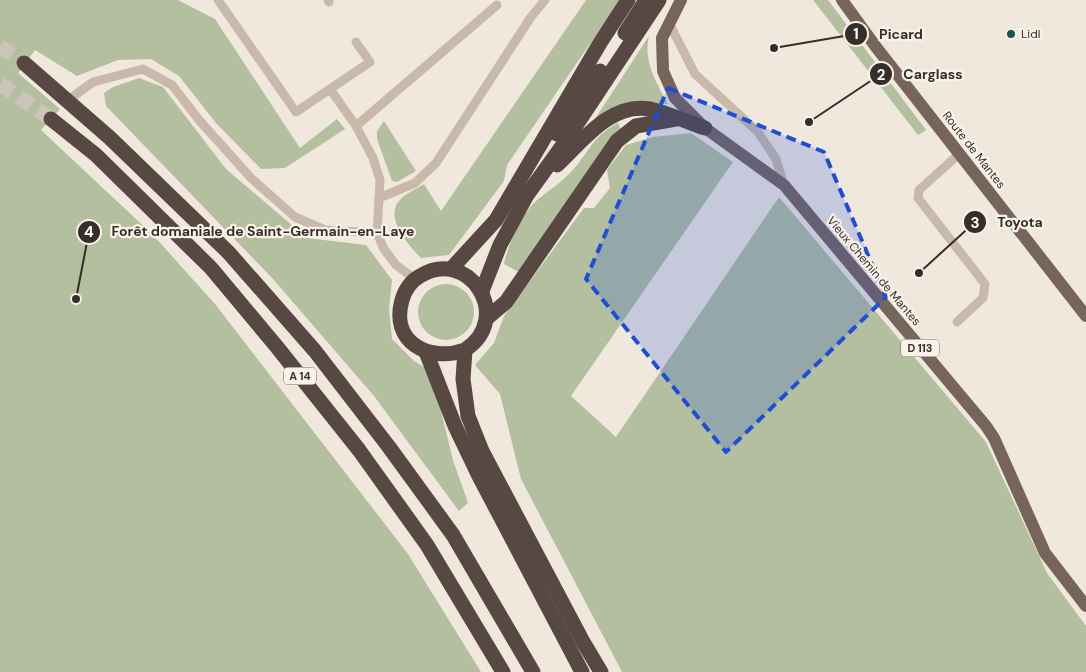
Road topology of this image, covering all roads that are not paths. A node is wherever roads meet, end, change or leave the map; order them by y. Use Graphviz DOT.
graph roads {
  1 [pos="218,0"];
  2 [pos="545,0"];
  3 [pos="628,0"];
  4 [pos="646,0"];
  5 [pos="658,0"];
  6 [pos="681,0"];
  7 [pos="842,0"];
  8 [pos="497,6"];
  9 [pos="669,23"];
  10 [pos="356,42"];
  11 [pos="24,63"];
  12 [pos="330,89"];
  13 [pos="67,101"];
  14 [pos="51,118"];
  15 [pos="676,119"];
  16 [pos="356,126"];
  17 [pos="705,128"];
  18 [pos="959,154"];
  19 [pos="784,185"];
  20 [pos="534,186"];
  21 [pos="379,198"];
  22 [pos="496,220"];
  23 [pos="377,233"];
  24 [pos="451,269"];
  25 [pos="415,279"];
  26 [pos="482,291"];
  27 [pos="1086,316"];
  28 [pos="487,318"];
  29 [pos="957,322"];
  30 [pos="465,350"];
  31 [pos="426,352"];
  32 [pos="1086,606"];
  33 [pos="503,672"];
  34 [pos="532,672"];
  35 [pos="582,672"];
  36 [pos="601,672"];
  1 -- 12 [label="lane"];
  2 -- 21 [label="lane"];
  3 -- 22 [label="highway"];
  4 -- 22 [label="highway"];
  5 -- 20 [label="highway"];
  6 -- 9 [label="main road, Vieux Chemin de Mantes / D 113"];
  7 -- 18 [label="main road, Route de Mantes"];
  8 -- 16 [label="lane"];
  9 -- 17 [label="main road, Vieux Chemin de Mantes / D 113"];
  9 -- 19 [label="lane"];
  10 -- 12 [label="lane"];
  11 -- 13 [label="highway, A 14"];
  12 -- 16 [label="lane"];
  13 -- 23 [label="lane"];
  13 -- 34 [label="highway, A 14"];
  14 -- 33 [label="highway, A 14"];
  15 -- 17 [label="highway"];
  15 -- 20 [label="highway"];
  15 -- 28 [label="highway"];
  16 -- 21 [label="lane"];
  17 -- 19 [label="main road, Vieux Chemin de Mantes / D 113"];
  18 -- 27 [label="main road, Route de Mantes"];
  18 -- 29 [label="lane"];
  19 -- 32 [label="main road, Vieux Chemin de Mantes / D 113"];
  20 -- 26 [label="highway"];
  21 -- 23 [label="lane"];
  22 -- 24 [label="highway"];
  23 -- 25 [label="lane"];
  24 -- 25 [label="highway"];
  24 -- 26 [label="highway"];
  25 -- 31 [label="highway"];
  26 -- 28 [label="highway"];
  28 -- 30 [label="highway"];
  30 -- 31 [label="highway"];
  30 -- 36 [label="highway"];
  31 -- 35 [label="highway"];
}
